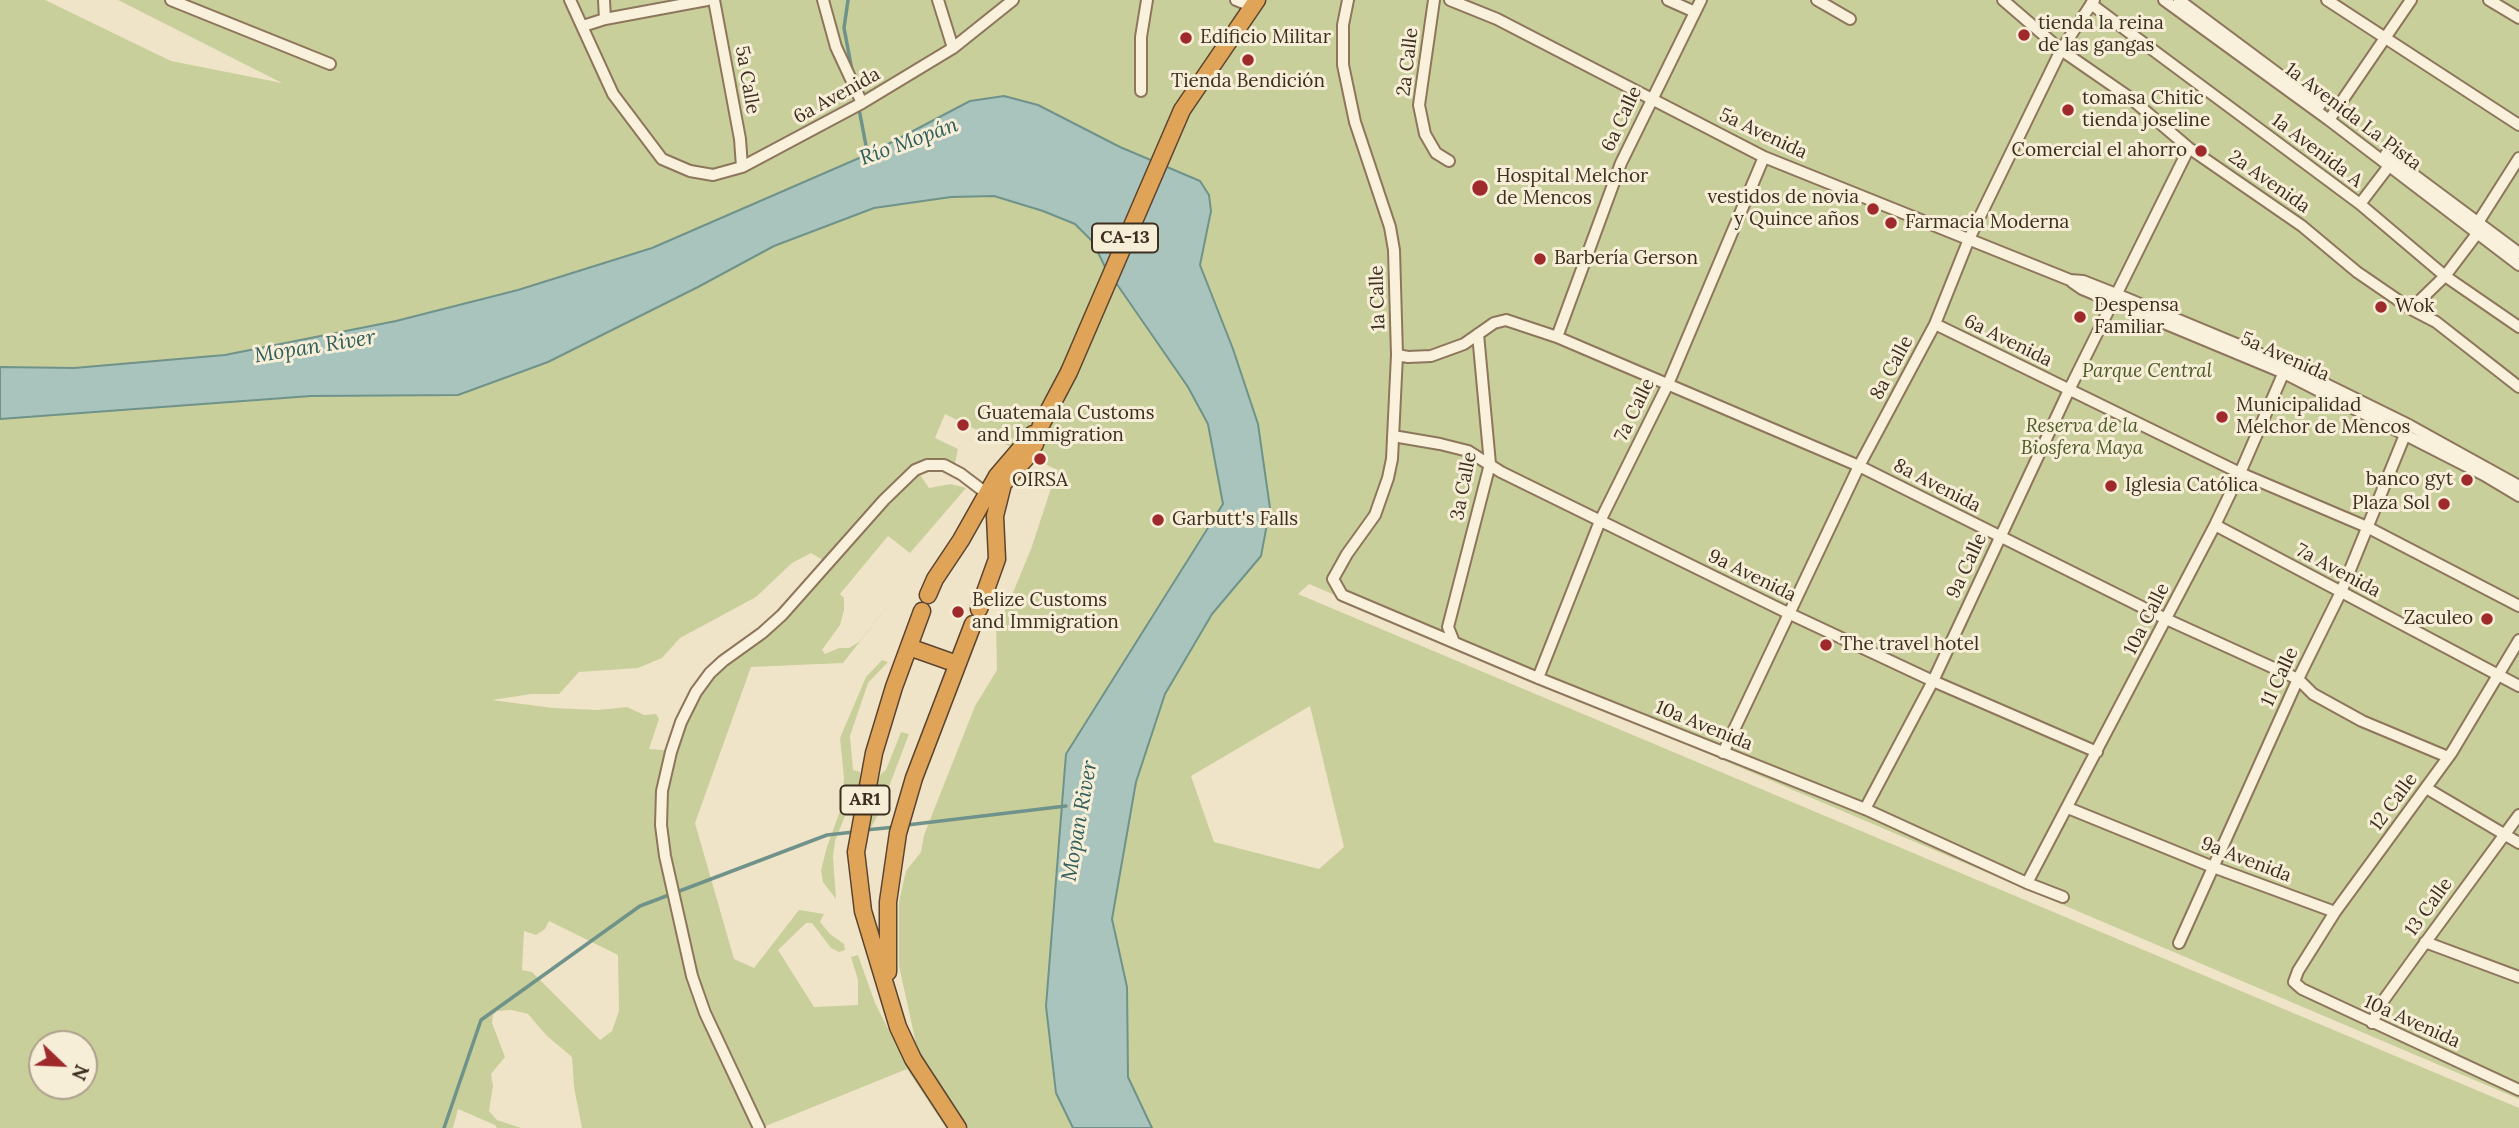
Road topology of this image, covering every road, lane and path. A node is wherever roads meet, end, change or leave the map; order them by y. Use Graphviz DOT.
graph roads {
  1 [pos="171,0"];
  2 [pos="570,0"];
  3 [pos="604,0"];
  4 [pos="706,0"];
  5 [pos="714,0"];
  6 [pos="823,0"];
  7 [pos="938,0"];
  8 [pos="1013,0"];
  9 [pos="1147,0"];
  10 [pos="1236,0"];
  11 [pos="1348,0"];
  12 [pos="1434,0"];
  13 [pos="1450,0"];
  14 [pos="1668,0"];
  15 [pos="1701,0"];
  16 [pos="1817,0"];
  17 [pos="2003,0"];
  18 [pos="2164,0"];
  19 [pos="2179,0"];
  20 [pos="2327,0"];
  21 [pos="2411,0"];
  22 [pos="2489,0"];
  23 [pos="2092,2"];
  24 [pos="1255,4"];
  25 [pos="1695,12"];
  26 [pos="2519,18"];
  27 [pos="605,19"];
  28 [pos="1850,19"];
  29 [pos="583,26"];
  30 [pos="2385,39"];
  31 [pos="953,48"];
  32 [pos="2061,50"];
  33 [pos="330,64"];
  34 [pos="1141,91"];
  35 [pos="1651,97"];
  36 [pos="862,103"];
  37 [pos="2331,117"];
  38 [pos="2519,125"];
  39 [pos="2189,148"];
  40 [pos="1764,157"];
  41 [pos="2519,158"];
  42 [pos="1449,161"];
  43 [pos="2392,163"];
  44 [pos="742,167"];
  45 [pos="2360,204"];
  46 [pos="2477,229"];
  47 [pos="1969,239"];
  48 [pos="2519,253"];
  49 [pos="2519,265"];
  50 [pos="2445,276"];
  51 [pos="2114,298"];
  52 [pos="2410,309"];
  53 [pos="1935,324"];
  54 [pos="2519,327"];
  55 [pos="1478,334"];
  56 [pos="1557,337"];
  57 [pos="1397,355"];
  58 [pos="2285,369"];
  59 [pos="1668,384"];
  60 [pos="2519,387"];
  61 [pos="2069,390"];
  62 [pos="2407,430"];
  63 [pos="1393,436"];
  64 [pos="1022,453"];
  65 [pos="1490,464"];
  66 [pos="1859,466"];
  67 [pos="2486,472"];
  68 [pos="2240,473"];
  69 [pos="2519,485"];
  70 [pos="2519,496"];
  71 [pos="992,497"];
  72 [pos="1600,521"];
  73 [pos="2215,525"];
  74 [pos="2367,527"];
  75 [pos="1999,537"];
  76 [pos="1335,586"];
  77 [pos="2340,592"];
  78 [pos="928,595"];
  79 [pos="2519,607"];
  80 [pos="922,611"];
  81 [pos="1788,613"];
  82 [pos="2166,619"];
  83 [pos="2519,640"];
  84 [pos="1454,642"];
  85 [pos="909,647"];
  86 [pos="957,664"];
  87 [pos="2498,674"];
  88 [pos="1538,678"];
  89 [pos="2298,679"];
  90 [pos="1933,681"];
  91 [pos="2519,686"];
  92 [pos="2097,752"];
  93 [pos="1723,753"];
  94 [pos="2448,757"];
  95 [pos="2426,788"];
  96 [pos="2068,808"];
  97 [pos="1865,809"];
  98 [pos="2519,815"];
  99 [pos="2504,835"];
  100 [pos="2519,843"];
  101 [pos="2213,867"];
  102 [pos="2027,883"];
  103 [pos="2063,897"];
  104 [pos="2335,912"];
  105 [pos="2179,943"];
  106 [pos="2425,943"];
  107 [pos="2519,977"];
  108 [pos="2294,982"];
  109 [pos="889,992"];
  110 [pos="2372,1023"];
  111 [pos="2519,1090"];
  112 [pos="758,1128"];
  113 [pos="958,1128"];
  1 -- 33 [label="street"];
  2 -- 29 [label="street"];
  3 -- 27 [label="street"];
  4 -- 27 [label="street"];
  5 -- 44 [label="street, 5a Calle"];
  6 -- 36 [label="street"];
  7 -- 31 [label="street"];
  8 -- 31 [label="street, 6a Avenida"];
  9 -- 34 [label="street"];
  10 -- 24 [label="street"];
  11 -- 57 [label="street, 1a Calle"];
  12 -- 42 [label="street, 2a Calle"];
  13 -- 35 [label="street, 5a Avenida"];
  14 -- 25 [label="street"];
  15 -- 25 [label="street, 6a Calle"];
  16 -- 28 [label="street"];
  17 -- 32 [label="street, 2a Avenida"];
  18 -- 37 [label="street, 1a Avenida La Pista"];
  19 -- 37 [label="street, 1a Avenida La Pista"];
  20 -- 30 [label="street"];
  21 -- 30 [label="street"];
  22 -- 26 [label="street"];
  23 -- 32 [label="street, 8a Calle"];
  23 -- 45 [label="street, 1a Avenida A"];
  24 -- 64 [label="highway, CA-13"];
  25 -- 35 [label="street, 6a Calle"];
  27 -- 29 [label="street"];
  29 -- 44 [label="street, 6a Avenida"];
  30 -- 37 [label="street"];
  30 -- 38 [label="street"];
  31 -- 36 [label="street, 6a Avenida"];
  32 -- 39 [label="street, 2a Avenida"];
  32 -- 47 [label="street, 8a Calle"];
  35 -- 40 [label="street, 5a Avenida"];
  35 -- 56 [label="street, 6a Calle"];
  36 -- 44 [label="street, 6a Avenida"];
  37 -- 43 [label="street, 1a Avenida La Pista"];
  39 -- 51 [label="street, 9a Calle"];
  39 -- 52 [label="street, 2a Avenida"];
  40 -- 47 [label="street, 5a Avenida"];
  40 -- 59 [label="street, 7a Calle"];
  41 -- 46 [label="street"];
  43 -- 45 [label="street"];
  43 -- 46 [label="street, 1a Avenida La Pista"];
  45 -- 50 [label="street, 1a Avenida A"];
  46 -- 48 [label="street, 1a Avenida La Pista"];
  46 -- 49 [label="street, 1a Avenida La Pista"];
  46 -- 50 [label="street"];
  47 -- 51 [label="street, 5a Avenida"];
  47 -- 53 [label="street, 8a Calle"];
  50 -- 52 [label="street"];
  50 -- 54 [label="street, 1a Avenida A"];
  51 -- 58 [label="street, 5a Avenida"];
  51 -- 61 [label="street, 9a Calle"];
  52 -- 60 [label="street, 2a Avenida"];
  53 -- 61 [label="street, 6a Avenida"];
  53 -- 66 [label="street, 8a Calle"];
  55 -- 56 [label="street, 8a Avenida"];
  55 -- 57 [label="street, 8a Avenida"];
  55 -- 65 [label="street, 3a Calle"];
  56 -- 59 [label="street, 8a Avenida"];
  57 -- 63 [label="street, 1a Calle"];
  58 -- 62 [label="street, 5a Avenida"];
  58 -- 68 [label="street, 10a Calle"];
  59 -- 66 [label="street, 8a Avenida"];
  59 -- 72 [label="street, 7a Calle"];
  61 -- 68 [label="street, 6a Avenida"];
  61 -- 75 [label="street, 9a Calle"];
  62 -- 67 [label="street, 5a Avenida"];
  62 -- 74 [label="street, 11 Calle"];
  63 -- 65 [label="street, 9a Avenida"];
  63 -- 76 [label="street, 1a Calle"];
  64 -- 71 [label="highway, AR1"];
  65 -- 72 [label="street, 9a Avenida"];
  65 -- 84 [label="street, 3a Calle"];
  66 -- 75 [label="street, 8a Avenida"];
  66 -- 81 [label="street, 8a Calle"];
  67 -- 69 [label="street, 5a Avenida"];
  67 -- 70 [label="street, 5a Avenida"];
  68 -- 73 [label="street, 10a Calle"];
  68 -- 74 [label="street, 6a Avenida"];
  71 -- 78 [label="highway, AR1"];
  71 -- 86 [label="highway, AR1"];
  71 -- 112 [label="street"];
  72 -- 81 [label="street, 9a Avenida"];
  72 -- 88 [label="street, 7a Calle"];
  73 -- 77 [label="street, 7a Avenida"];
  73 -- 82 [label="street, 10a Calle"];
  74 -- 77 [label="street, 11 Calle"];
  74 -- 79 [label="street, 6a Avenida"];
  75 -- 82 [label="street, 8a Avenida"];
  75 -- 90 [label="street, 9a Calle"];
  76 -- 84 [label="street, 10a Avenida"];
  77 -- 87 [label="street, 7a Avenida"];
  77 -- 89 [label="street, 11 Calle"];
  80 -- 85 [label="highway, AR1"];
  81 -- 90 [label="street, 9a Avenida"];
  81 -- 93 [label="street, 8a Calle"];
  82 -- 89 [label="street, 8a Avenida"];
  82 -- 92 [label="street, 10a Calle"];
  83 -- 87 [label="street, 12 Calle"];
  84 -- 88 [label="street, 10a Avenida"];
  85 -- 86 [label="highway"];
  85 -- 109 [label="highway, AR1"];
  86 -- 109 [label="highway, AR1"];
  87 -- 91 [label="street, 7a Avenida"];
  87 -- 94 [label="street, 12 Calle"];
  88 -- 93 [label="street, 10a Avenida"];
  89 -- 94 [label="street, 8a Avenida"];
  89 -- 101 [label="street, 11 Calle"];
  90 -- 92 [label="street, 9a Avenida"];
  90 -- 97 [label="street, 9a Calle"];
  92 -- 96 [label="street, 10a Calle"];
  93 -- 97 [label="street, 10a Avenida"];
  94 -- 95 [label="street, 12 Calle"];
  95 -- 99 [label="street"];
  95 -- 104 [label="street, 12 Calle"];
  96 -- 101 [label="street, 9a Avenida"];
  96 -- 102 [label="street, 10a Calle"];
  97 -- 102 [label="street, 10a Avenida"];
  98 -- 99 [label="street, 13 Calle"];
  99 -- 100 [label="street"];
  99 -- 106 [label="street, 13 Calle"];
  101 -- 104 [label="street, 9a Avenida"];
  101 -- 105 [label="street, 11 Calle"];
  102 -- 103 [label="street, 10a Avenida"];
  104 -- 108 [label="street, 12 Calle"];
  106 -- 107 [label="street"];
  106 -- 110 [label="street, 13 Calle"];
  108 -- 110 [label="street, 10a Avenida"];
  109 -- 113 [label="highway, AR1"];
  110 -- 111 [label="street, 10a Avenida"];
}
